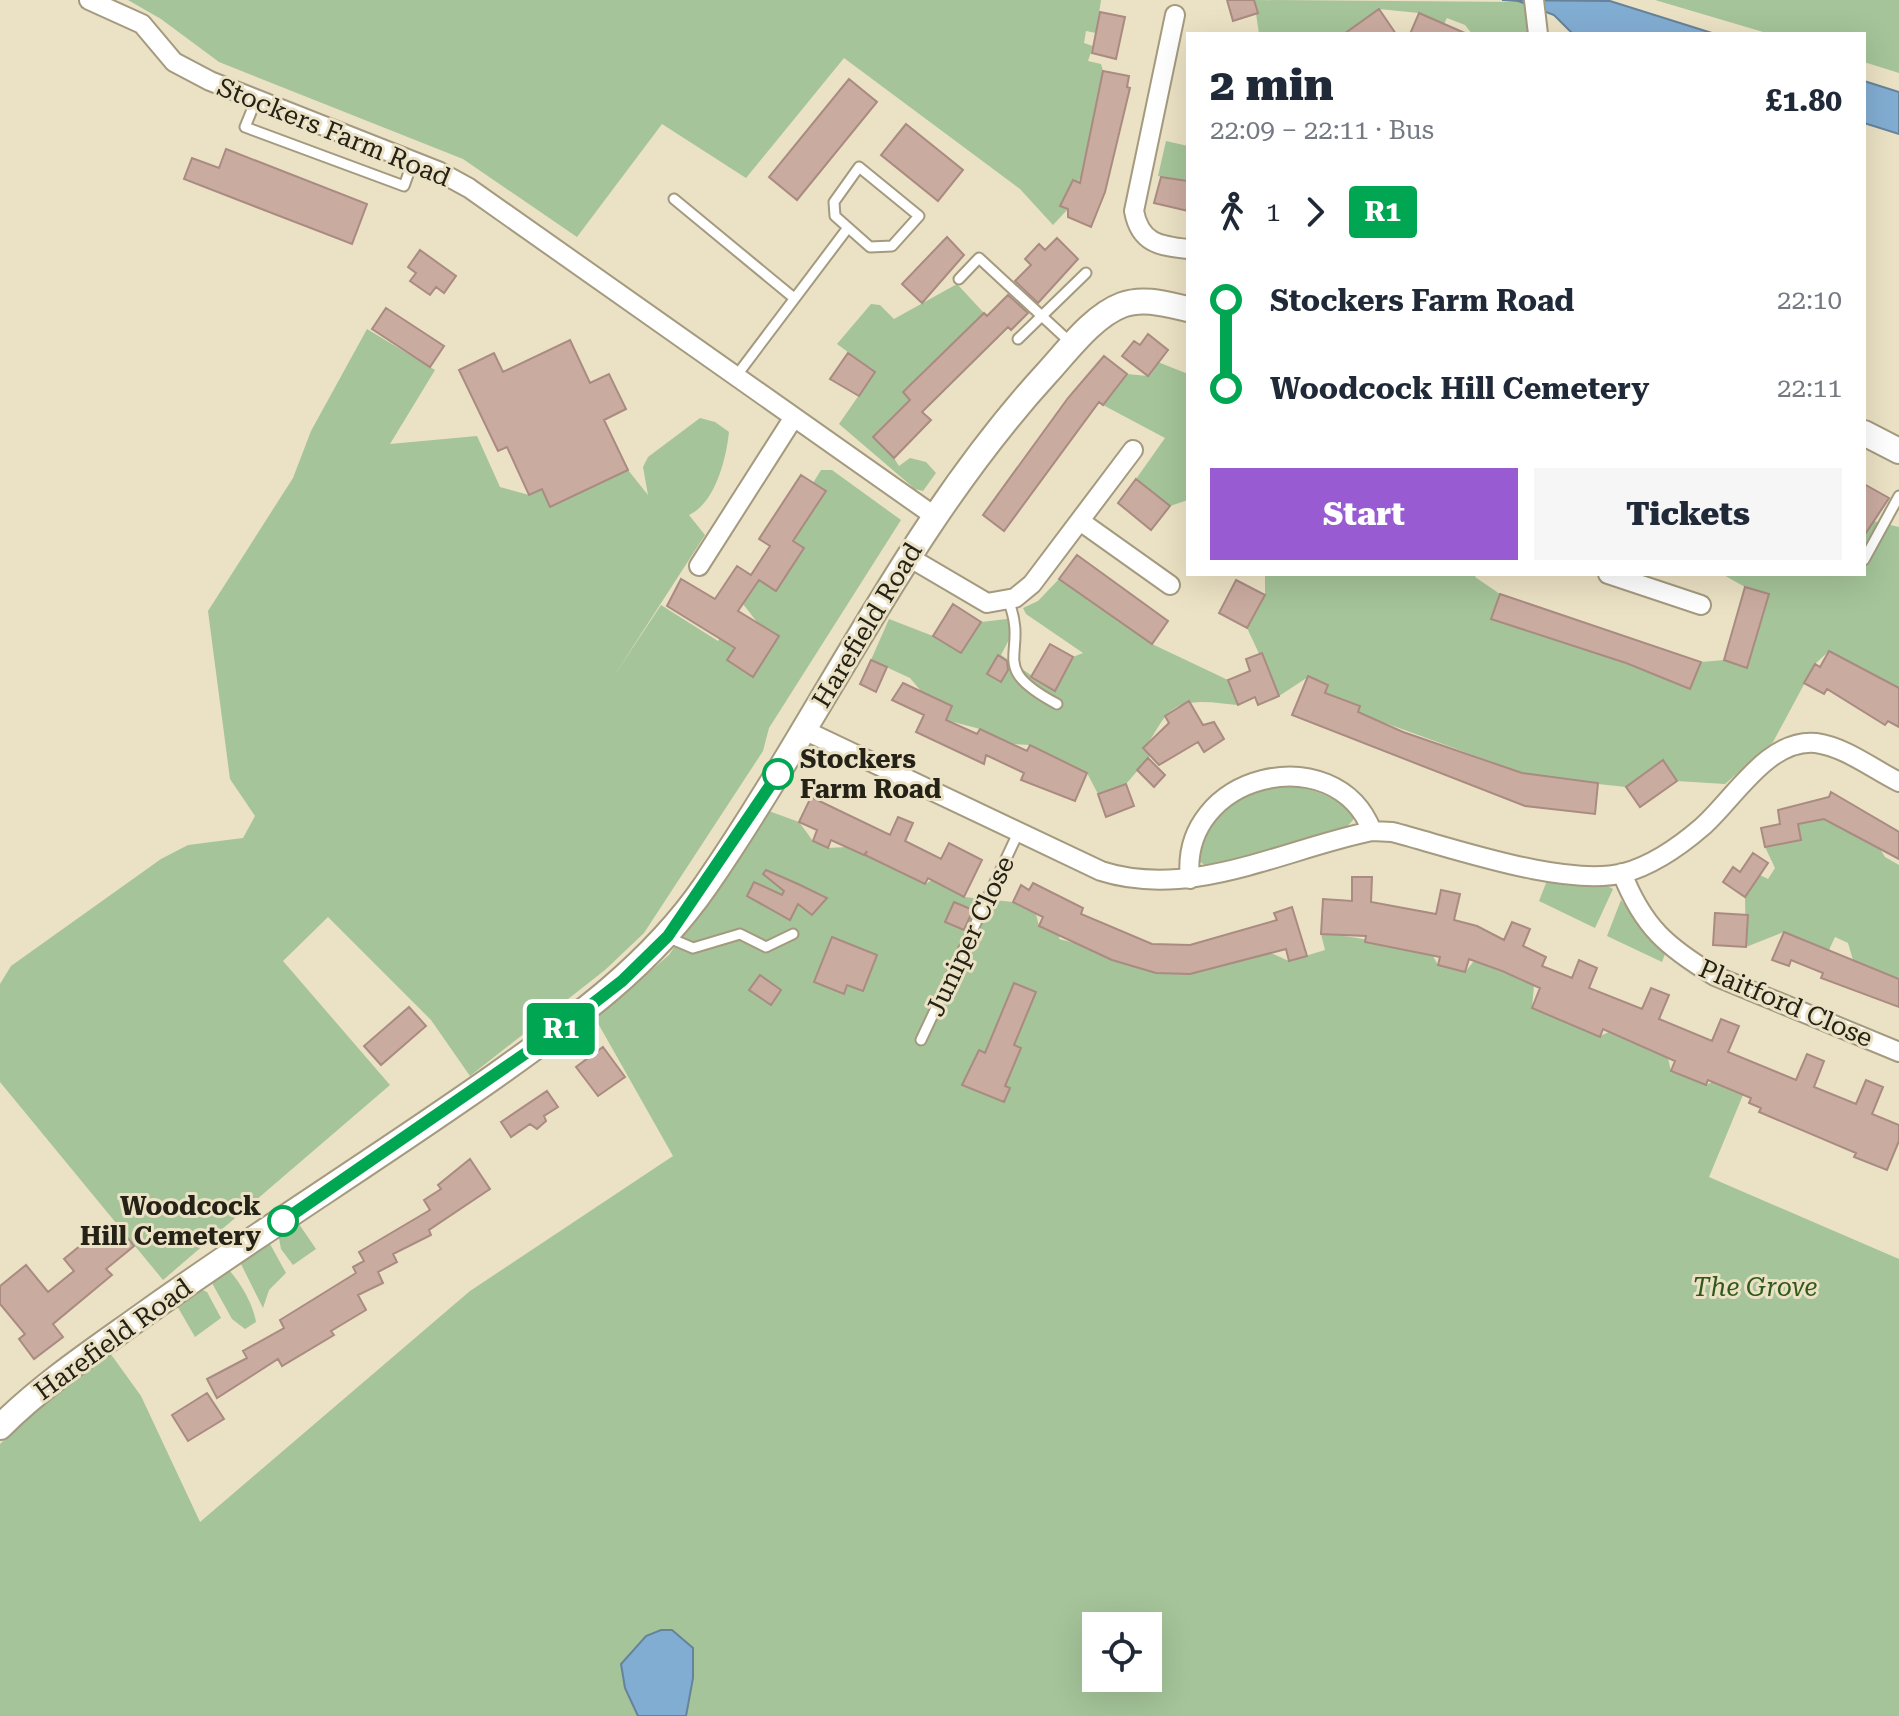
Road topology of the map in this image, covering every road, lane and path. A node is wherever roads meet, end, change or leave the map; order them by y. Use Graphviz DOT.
graph roads {
  1 [pos="89,0"];
  2 [pos="1534,0"];
  3 [pos="1175,15"];
  4 [pos="1538,32"];
  5 [pos="256,100"];
  6 [pos="413,161"];
  7 [pos="674,199"];
  8 [pos="847,229"];
  9 [pos="1186,249"];
  10 [pos="1086,273"];
  11 [pos="959,279"];
  12 [pos="794,298"];
  13 [pos="1186,309"];
  14 [pos="1042,316"];
  15 [pos="1018,339"];
  16 [pos="1074,345"];
  17 [pos="737,375"];
  18 [pos="794,417"];
  19 [pos="1866,434"];
  20 [pos="1133,450"];
  21 [pos="1899,451"];
  22 [pos="1899,496"];
  23 [pos="933,515"];
  24 [pos="1080,521"];
  25 [pos="907,556"];
  26 [pos="1866,556"];
  27 [pos="699,566"];
  28 [pos="1621,576"];
  29 [pos="1655,581"];
  30 [pos="1170,585"];
  31 [pos="1008,600"];
  32 [pos="1701,605"];
  33 [pos="1057,704"];
  34 [pos="804,730"];
  35 [pos="1899,782"];
  36 [pos="1019,831"];
  37 [pos="1372,831"];
  38 [pos="1622,873"];
  39 [pos="1190,879"];
  40 [pos="793,934"];
  41 [pos="667,937"];
  42 [pos="921,1040"];
  43 [pos="1899,1052"];
  44 [pos="0,1427"];
  1 -- 5 [label="street, Stockers Farm Road"];
  2 -- 4 [label="street"];
  3 -- 9 [label="street"];
  5 -- 6 [label="street, Stockers Farm Road"];
  5 -- 6 [label="lane"];
  6 -- 17 [label="street, Stockers Farm Road"];
  7 -- 12 [label="lane"];
  8 -- 8 [label="lane"];
  8 -- 12 [label="lane"];
  10 -- 14 [label="lane"];
  11 -- 14 [label="lane"];
  12 -- 17 [label="lane"];
  13 -- 16 [label="street, Harefield Road"];
  14 -- 15 [label="lane"];
  14 -- 16 [label="lane"];
  16 -- 23 [label="street, Harefield Road"];
  17 -- 18 [label="street, Stockers Farm Road"];
  18 -- 23 [label="street, Stockers Farm Road"];
  18 -- 27 [label="street"];
  19 -- 21 [label="street"];
  20 -- 24 [label="street"];
  22 -- 26 [label="lane"];
  23 -- 25 [label="street, Harefield Road"];
  24 -- 30 [label="street"];
  24 -- 31 [label="street"];
  25 -- 31 [label="street"];
  25 -- 34 [label="street, Harefield Road"];
  28 -- 29 [label="street"];
  29 -- 32 [label="street"];
  31 -- 33 [label="lane"];
  34 -- 36 [label="street"];
  34 -- 41 [label="street, Harefield Road"];
  35 -- 38 [label="street"];
  36 -- 39 [label="street"];
  36 -- 42 [label="lane, Juniper Close"];
  37 -- 38 [label="street"];
  37 -- 39 [label="street"];
  37 -- 39 [label="street"];
  38 -- 43 [label="street, Plaitford Close"];
  40 -- 41 [label="lane"];
  41 -- 44 [label="street, Harefield Road"];
}
